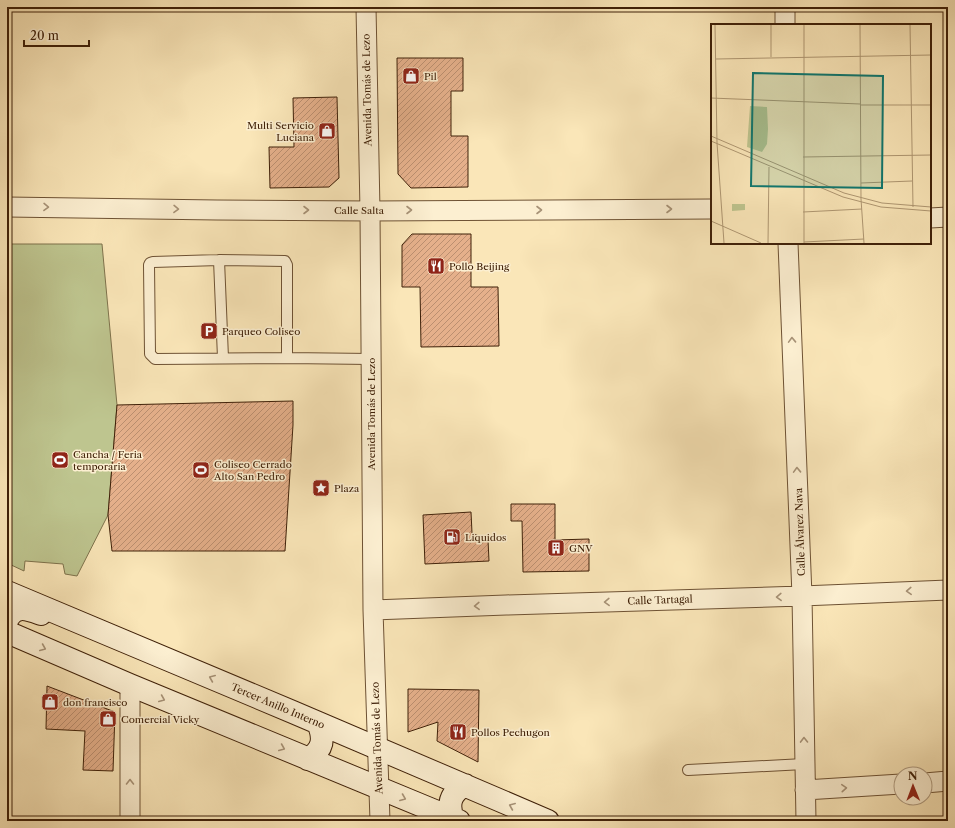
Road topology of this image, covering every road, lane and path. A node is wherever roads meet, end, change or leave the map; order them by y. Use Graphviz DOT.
graph roads {
  1 [pos="366,7"];
  2 [pos="785,7"];
  3 [pos="785,24"];
  4 [pos="7,207"];
  5 [pos="711,209"];
  6 [pos="370,211"];
  7 [pos="948,217"];
  8 [pos="931,218"];
  9 [pos="788,244"];
  10 [pos="219,260"];
  11 [pos="223,358"];
  12 [pos="288,358"];
  13 [pos="371,359"];
  14 [pos="948,590"];
  15 [pos="7,592"];
  16 [pos="802,596"];
  17 [pos="373,610"];
  18 [pos="7,620"];
  19 [pos="7,632"];
  20 [pos="128,642"];
  21 [pos="130,685"];
  22 [pos="318,723"];
  23 [pos="377,747"];
  24 [pos="308,759"];
  25 [pos="804,764"];
  26 [pos="688,770"];
  27 [pos="948,781"];
  28 [pos="933,782"];
  29 [pos="893,784"];
  30 [pos="465,785"];
  31 [pos="379,788"];
  32 [pos="805,790"];
  33 [pos="456,820"];
  34 [pos="130,821"];
  35 [pos="380,821"];
  36 [pos="548,821"];
  37 [pos="806,821"];
  1 -- 6 [label="street, Avenida Tomás de Lezo"];
  2 -- 3 [label="street"];
  4 -- 6 [label="street, Calle Salta, one-way"];
  6 -- 5 [label="street, Calle Salta, one-way"];
  6 -- 13 [label="street, Avenida Tomás de Lezo"];
  7 -- 8 [label="street"];
  16 -- 9 [label="street, Calle Álvarez Nava, one-way"];
  10 -- 11 [label="lane"];
  10 -- 11 [label="lane"];
  10 -- 12 [label="lane"];
  11 -- 12 [label="lane"];
  12 -- 13 [label="lane"];
  13 -- 17 [label="street, Avenida Tomás de Lezo"];
  14 -- 16 [label="street, Calle Tartagal, one-way"];
  15 -- 20 [label="main road, Tercer Anillo Interno"];
  16 -- 17 [label="street, Calle Tartagal, one-way"];
  25 -- 16 [label="street, Calle Álvarez Nava, one-way"];
  17 -- 23 [label="street, Avenida Tomás de Lezo"];
  18 -- 20 [label="main road"];
  19 -- 21 [label="main road, one-way"];
  22 -- 20 [label="main road, Tercer Anillo Interno, one-way"];
  21 -- 24 [label="main road, one-way"];
  34 -- 21 [label="street, one-way"];
  22 -- 23 [label="main road, Tercer Anillo Interno"];
  22 -- 24 [label="main road"];
  23 -- 30 [label="main road, Tercer Anillo Interno"];
  23 -- 31 [label="street, Avenida Tomás de Lezo"];
  24 -- 31 [label="main road"];
  25 -- 26 [label="lane"];
  25 -- 32 [label="street, Calle Álvarez Nava"];
  27 -- 28 [label="street"];
  32 -- 29 [label="street, one-way"];
  30 -- 33 [label="main road"];
  36 -- 30 [label="main road, Tercer Anillo Interno, one-way"];
  31 -- 33 [label="main road, one-way"];
  31 -- 35 [label="street, Avenida Tomás de Lezo"];
  32 -- 37 [label="street, Calle Álvarez Nava"];
}
